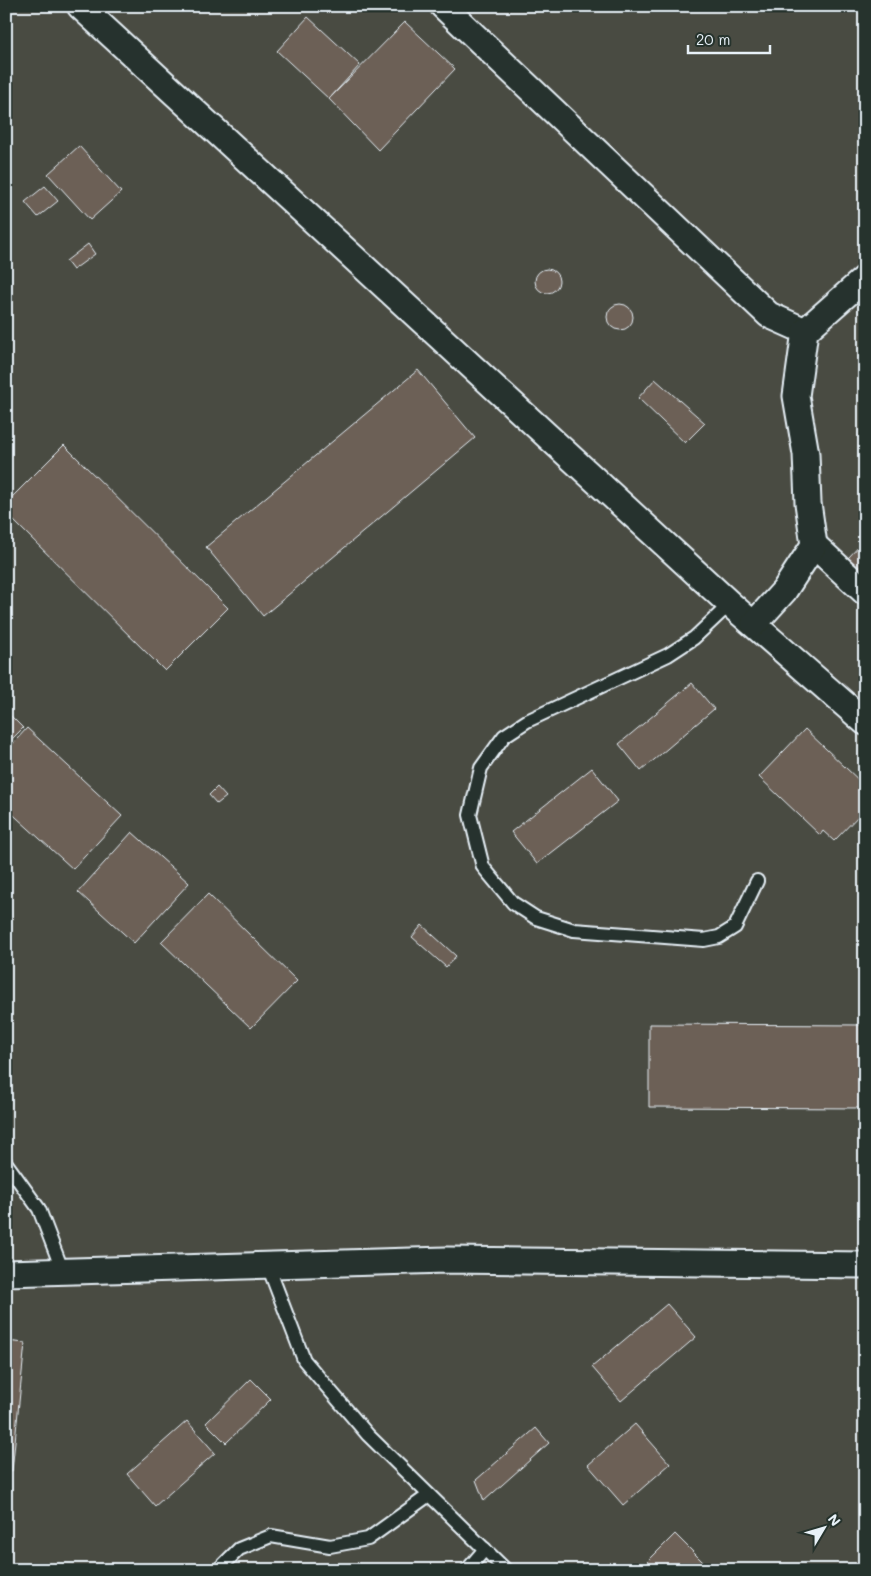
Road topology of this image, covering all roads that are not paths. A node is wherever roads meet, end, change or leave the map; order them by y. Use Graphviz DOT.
graph roads {
  1 [pos="80,6"];
  2 [pos="443,6"];
  3 [pos="865,278"];
  4 [pos="805,331"];
  5 [pos="814,545"];
  6 [pos="865,592"];
  7 [pos="730,604"];
  8 [pos="754,624"];
  9 [pos="865,722"];
  10 [pos="757,881"];
  11 [pos="6,1163"];
  12 [pos="865,1265"];
  13 [pos="268,1266"];
  14 [pos="64,1272"];
  15 [pos="6,1273"];
  16 [pos="429,1495"];
  17 [pos="485,1549"];
  18 [pos="218,1570"];
  19 [pos="467,1570"];
  20 [pos="506,1570"];
  1 -- 7 [label="street"];
  2 -- 4 [label="street"];
  3 -- 4 [label="street"];
  4 -- 5 [label="street"];
  5 -- 6 [label="street"];
  5 -- 8 [label="street"];
  7 -- 8 [label="street"];
  7 -- 10 [label="lane"];
  8 -- 9 [label="street"];
  11 -- 14 [label="lane"];
  12 -- 13 [label="street"];
  13 -- 14 [label="street"];
  13 -- 16 [label="lane"];
  14 -- 15 [label="street"];
  16 -- 17 [label="lane"];
  16 -- 18 [label="lane"];
  17 -- 19 [label="lane"];
  17 -- 20 [label="lane"];
}
